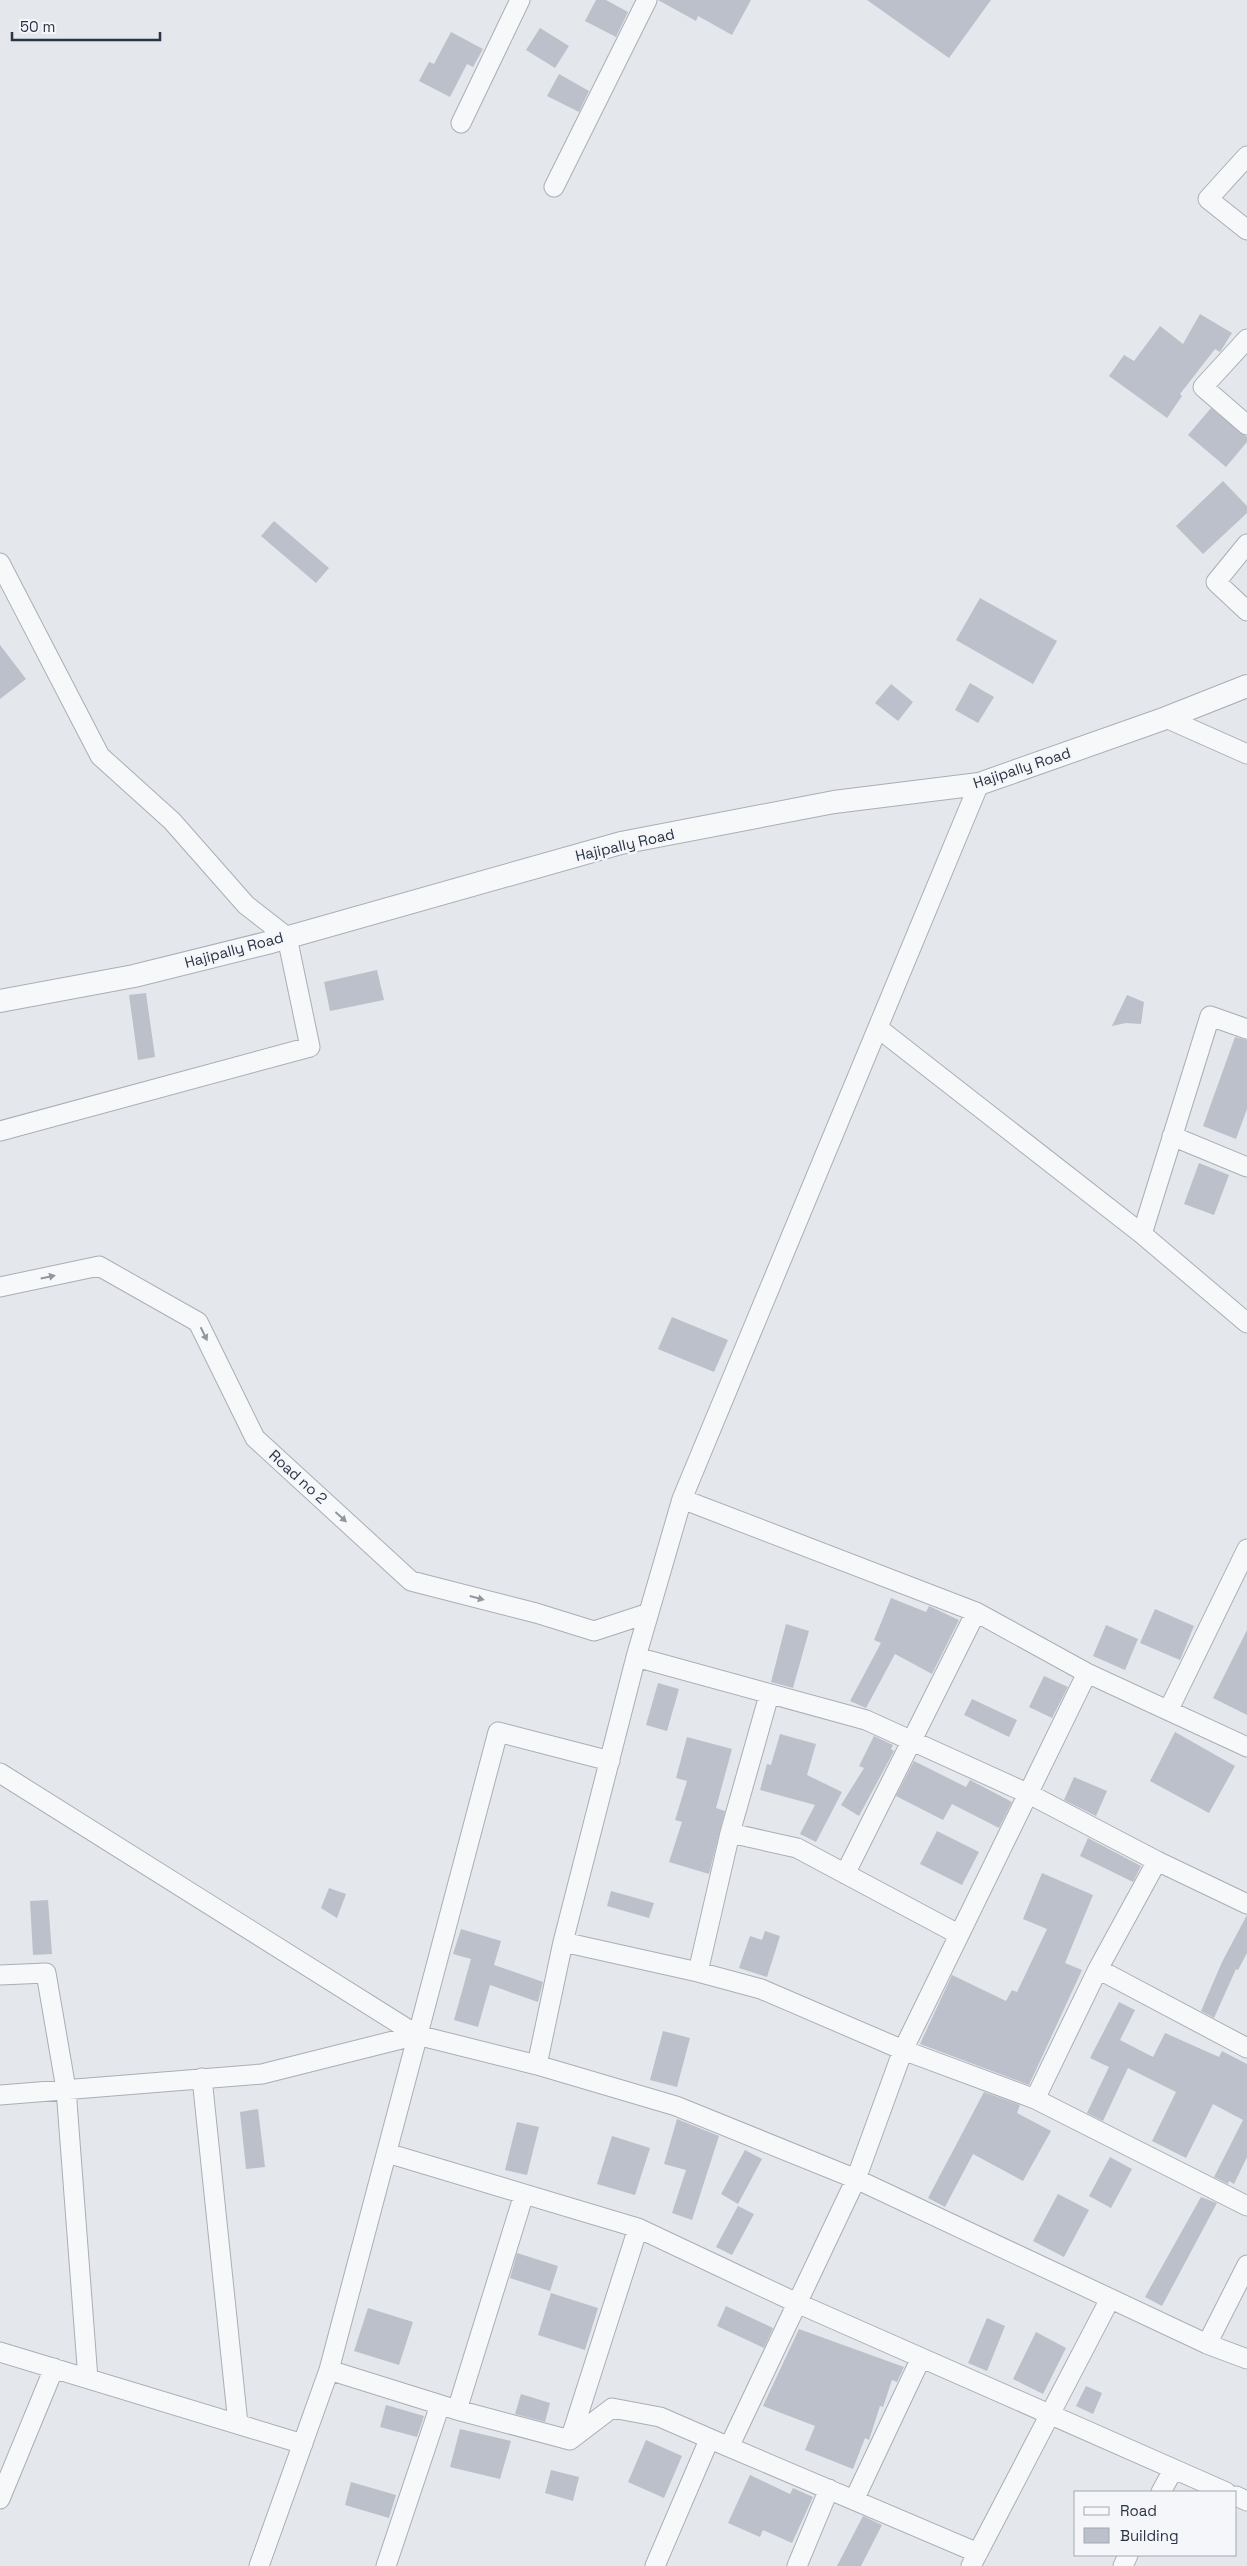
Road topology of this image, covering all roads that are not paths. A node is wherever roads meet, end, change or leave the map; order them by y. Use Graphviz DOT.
graph roads {
  1 [pos="520,0"];
  2 [pos="647,0"];
  3 [pos="461,123"];
  4 [pos="1247,156"];
  5 [pos="554,187"];
  6 [pos="1247,230"];
  7 [pos="1247,339"];
  8 [pos="1247,425"];
  9 [pos="1247,544"];
  10 [pos="0,564"];
  11 [pos="1247,611"];
  12 [pos="1247,686"];
  13 [pos="1166,718"];
  14 [pos="1247,754"];
  15 [pos="979,784"];
  16 [pos="287,937"];
  17 [pos="0,1001"];
  18 [pos="878,1028"];
  19 [pos="1247,1029"];
  20 [pos="0,1131"];
  21 [pos="1172,1136"];
  22 [pos="1247,1167"];
  23 [pos="1142,1234"];
  24 [pos="0,1287"];
  25 [pos="1247,1323"];
  26 [pos="682,1499"];
  27 [pos="1247,1549"];
  28 [pos="1243,1568"];
  29 [pos="976,1612"];
  30 [pos="649,1613"];
  31 [pos="636,1657"];
  32 [pos="1087,1673"];
  33 [pos="769,1695"];
  34 [pos="1169,1709"];
  35 [pos="910,1740"];
  36 [pos="1247,1747"];
  37 [pos="610,1761"];
  38 [pos="0,1772"];
  39 [pos="1029,1794"];
  40 [pos="730,1834"];
  41 [pos="1157,1861"];
  42 [pos="845,1874"];
  43 [pos="1247,1904"];
  44 [pos="958,1934"];
  45 [pos="563,1942"];
  46 [pos="1098,1969"];
  47 [pos="698,1972"];
  48 [pos="0,1975"];
  49 [pos="417,2035"];
  50 [pos="1247,2048"];
  51 [pos="903,2050"];
  52 [pos="536,2065"];
  53 [pos="202,2078"];
  54 [pos="66,2090"];
  55 [pos="0,2095"];
  56 [pos="1035,2100"];
  57 [pos="386,2153"];
  58 [pos="856,2179"];
  59 [pos="524,2194"];
  60 [pos="1247,2206"];
  61 [pos="638,2228"];
  62 [pos="1247,2265"];
  63 [pos="1110,2299"];
  64 [pos="797,2303"];
  65 [pos="1207,2344"];
  66 [pos="0,2352"];
  67 [pos="921,2358"];
  68 [pos="1247,2359"];
  69 [pos="54,2368"];
  70 [pos="329,2370"];
  71 [pos="88,2379"];
  72 [pos="449,2408"];
  73 [pos="1050,2414"];
  74 [pos="238,2424"];
  75 [pos="570,2440"];
  76 [pos="709,2440"];
  77 [pos="303,2444"];
  78 [pos="729,2447"];
  79 [pos="1173,2470"];
  80 [pos="829,2489"];
  81 [pos="1162,2491"];
  82 [pos="1224,2491"];
  83 [pos="0,2499"];
  84 [pos="854,2500"];
  85 [pos="975,2560"];
  86 [pos="259,2566"];
  87 [pos="386,2566"];
  88 [pos="655,2566"];
  89 [pos="797,2566"];
  1 -- 3 [label="street"];
  2 -- 5 [label="street"];
  4 -- 6 [label="street"];
  7 -- 8 [label="street"];
  9 -- 11 [label="street"];
  10 -- 16 [label="street"];
  12 -- 13 [label="street, Hajipally Road"];
  13 -- 14 [label="street"];
  13 -- 15 [label="street, Hajipally Road"];
  15 -- 16 [label="street, Hajipally Road"];
  15 -- 18 [label="street"];
  16 -- 17 [label="street, Hajipally Road"];
  16 -- 20 [label="street"];
  18 -- 23 [label="street"];
  18 -- 26 [label="street"];
  19 -- 21 [label="street"];
  21 -- 22 [label="street"];
  21 -- 23 [label="street"];
  23 -- 25 [label="street"];
  24 -- 30 [label="street, Road no 2, one-way"];
  26 -- 29 [label="street"];
  26 -- 30 [label="street"];
  27 -- 28 [label="street"];
  28 -- 34 [label="street"];
  29 -- 32 [label="street"];
  29 -- 35 [label="street"];
  30 -- 31 [label="street"];
  31 -- 33 [label="street"];
  31 -- 37 [label="street"];
  32 -- 34 [label="street"];
  32 -- 39 [label="street"];
  33 -- 35 [label="street"];
  33 -- 40 [label="street"];
  34 -- 36 [label="street"];
  35 -- 39 [label="street"];
  35 -- 42 [label="street"];
  37 -- 45 [label="street"];
  37 -- 49 [label="street"];
  38 -- 49 [label="street"];
  39 -- 41 [label="street"];
  39 -- 44 [label="street"];
  40 -- 42 [label="street"];
  40 -- 47 [label="street"];
  41 -- 43 [label="street"];
  41 -- 46 [label="street"];
  42 -- 44 [label="street"];
  44 -- 51 [label="street"];
  45 -- 47 [label="street"];
  45 -- 52 [label="street"];
  46 -- 50 [label="street"];
  46 -- 56 [label="street"];
  47 -- 51 [label="street"];
  48 -- 54 [label="street"];
  49 -- 52 [label="street"];
  49 -- 53 [label="street"];
  49 -- 57 [label="street"];
  51 -- 56 [label="street"];
  51 -- 58 [label="street"];
  52 -- 58 [label="street"];
  53 -- 54 [label="street"];
  53 -- 74 [label="street"];
  54 -- 55 [label="street"];
  54 -- 71 [label="street"];
  56 -- 60 [label="street"];
  57 -- 59 [label="street"];
  57 -- 70 [label="street"];
  58 -- 63 [label="street"];
  58 -- 64 [label="street"];
  59 -- 61 [label="street"];
  59 -- 72 [label="street"];
  61 -- 64 [label="street"];
  61 -- 75 [label="street"];
  62 -- 65 [label="street"];
  63 -- 65 [label="street"];
  63 -- 73 [label="street"];
  64 -- 67 [label="street"];
  64 -- 78 [label="street"];
  65 -- 68 [label="street"];
  66 -- 69 [label="street"];
  67 -- 73 [label="street"];
  67 -- 84 [label="street"];
  69 -- 71 [label="street"];
  69 -- 83 [label="street"];
  70 -- 72 [label="street"];
  70 -- 77 [label="street"];
  71 -- 74 [label="street"];
  72 -- 75 [label="street"];
  72 -- 87 [label="street"];
  73 -- 79 [label="street"];
  73 -- 85 [label="street"];
  74 -- 77 [label="street"];
  75 -- 76 [label="street"];
  76 -- 78 [label="street"];
  76 -- 88 [label="street"];
  77 -- 86 [label="street"];
  78 -- 80 [label="street"];
  79 -- 81 [label="street"];
  79 -- 82 [label="street"];
  80 -- 84 [label="street"];
  80 -- 89 [label="street"];
  84 -- 85 [label="street"];
}
